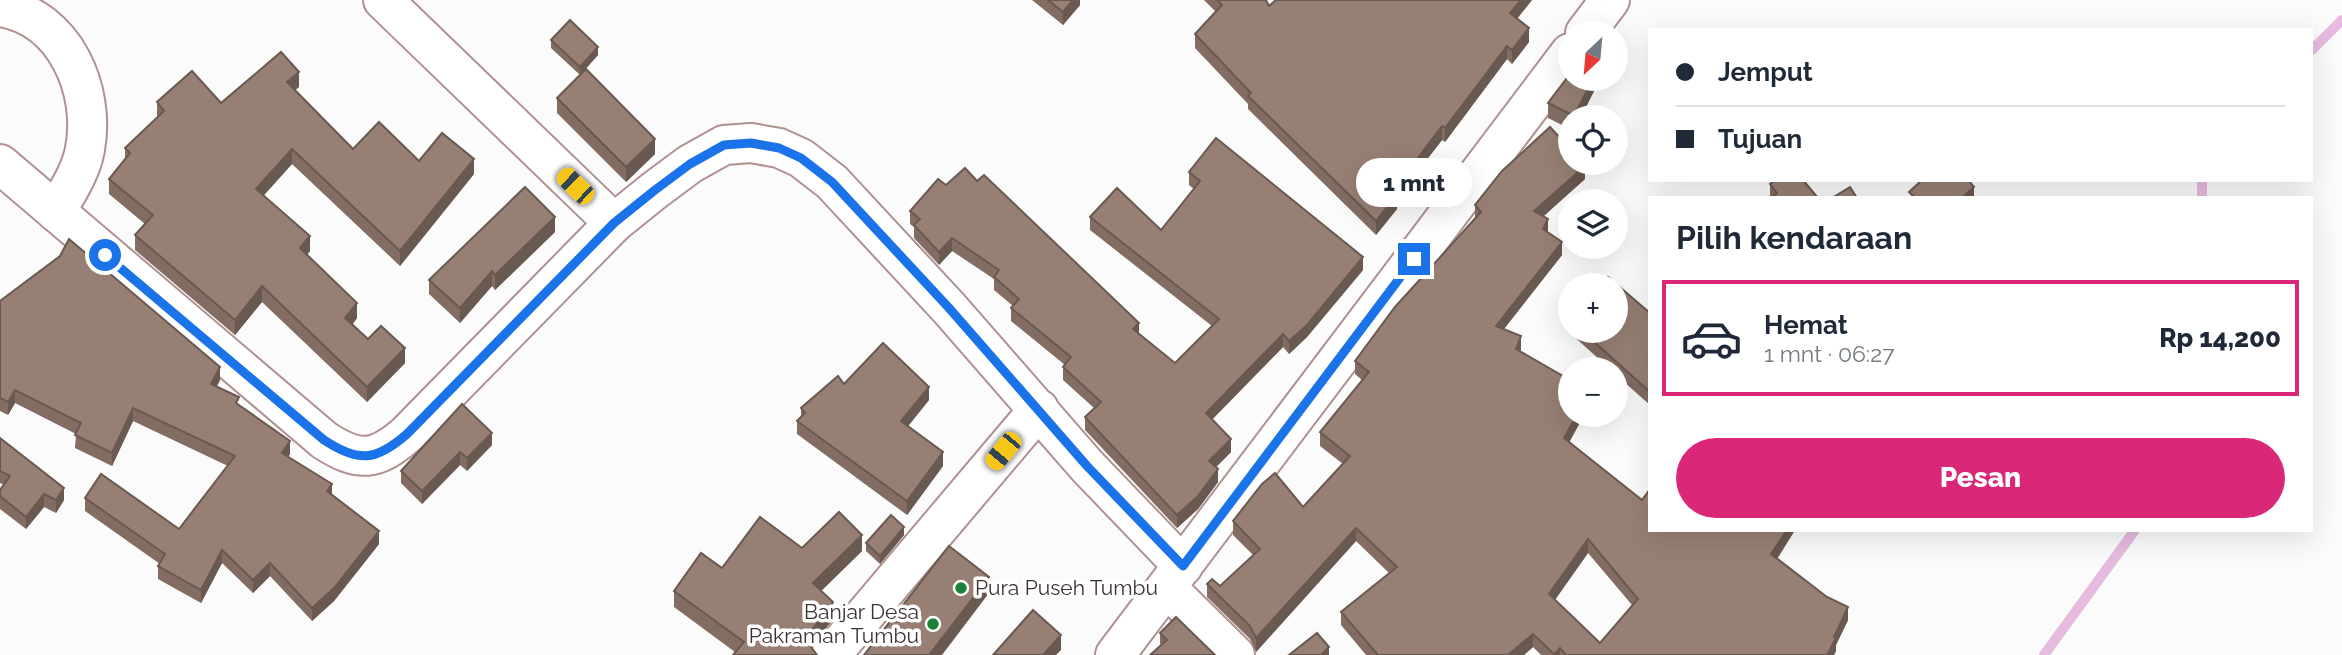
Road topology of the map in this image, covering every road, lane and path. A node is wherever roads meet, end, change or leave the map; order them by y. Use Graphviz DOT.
graph roads {
  1 [pos="383,0"];
  2 [pos="1610,0"];
  3 [pos="14,5"];
  4 [pos="1594,21"];
  5 [pos="1558,69"];
  6 [pos="0,164"];
  7 [pos="56,212"];
  8 [pos="614,223"];
  9 [pos="1039,409"];
  10 [pos="1175,577"];
  11 [pos="831,655"];
  12 [pos="1115,655"];
  13 [pos="1235,655"];
  1 -- 8 [label="street"];
  2 -- 4 [label="street"];
  3 -- 7 [label="street"];
  5 -- 10 [label="street"];
  6 -- 7 [label="street"];
  7 -- 8 [label="street"];
  8 -- 9 [label="street"];
  9 -- 10 [label="street"];
  9 -- 11 [label="street"];
  10 -- 12 [label="street"];
  10 -- 13 [label="street"];
}
